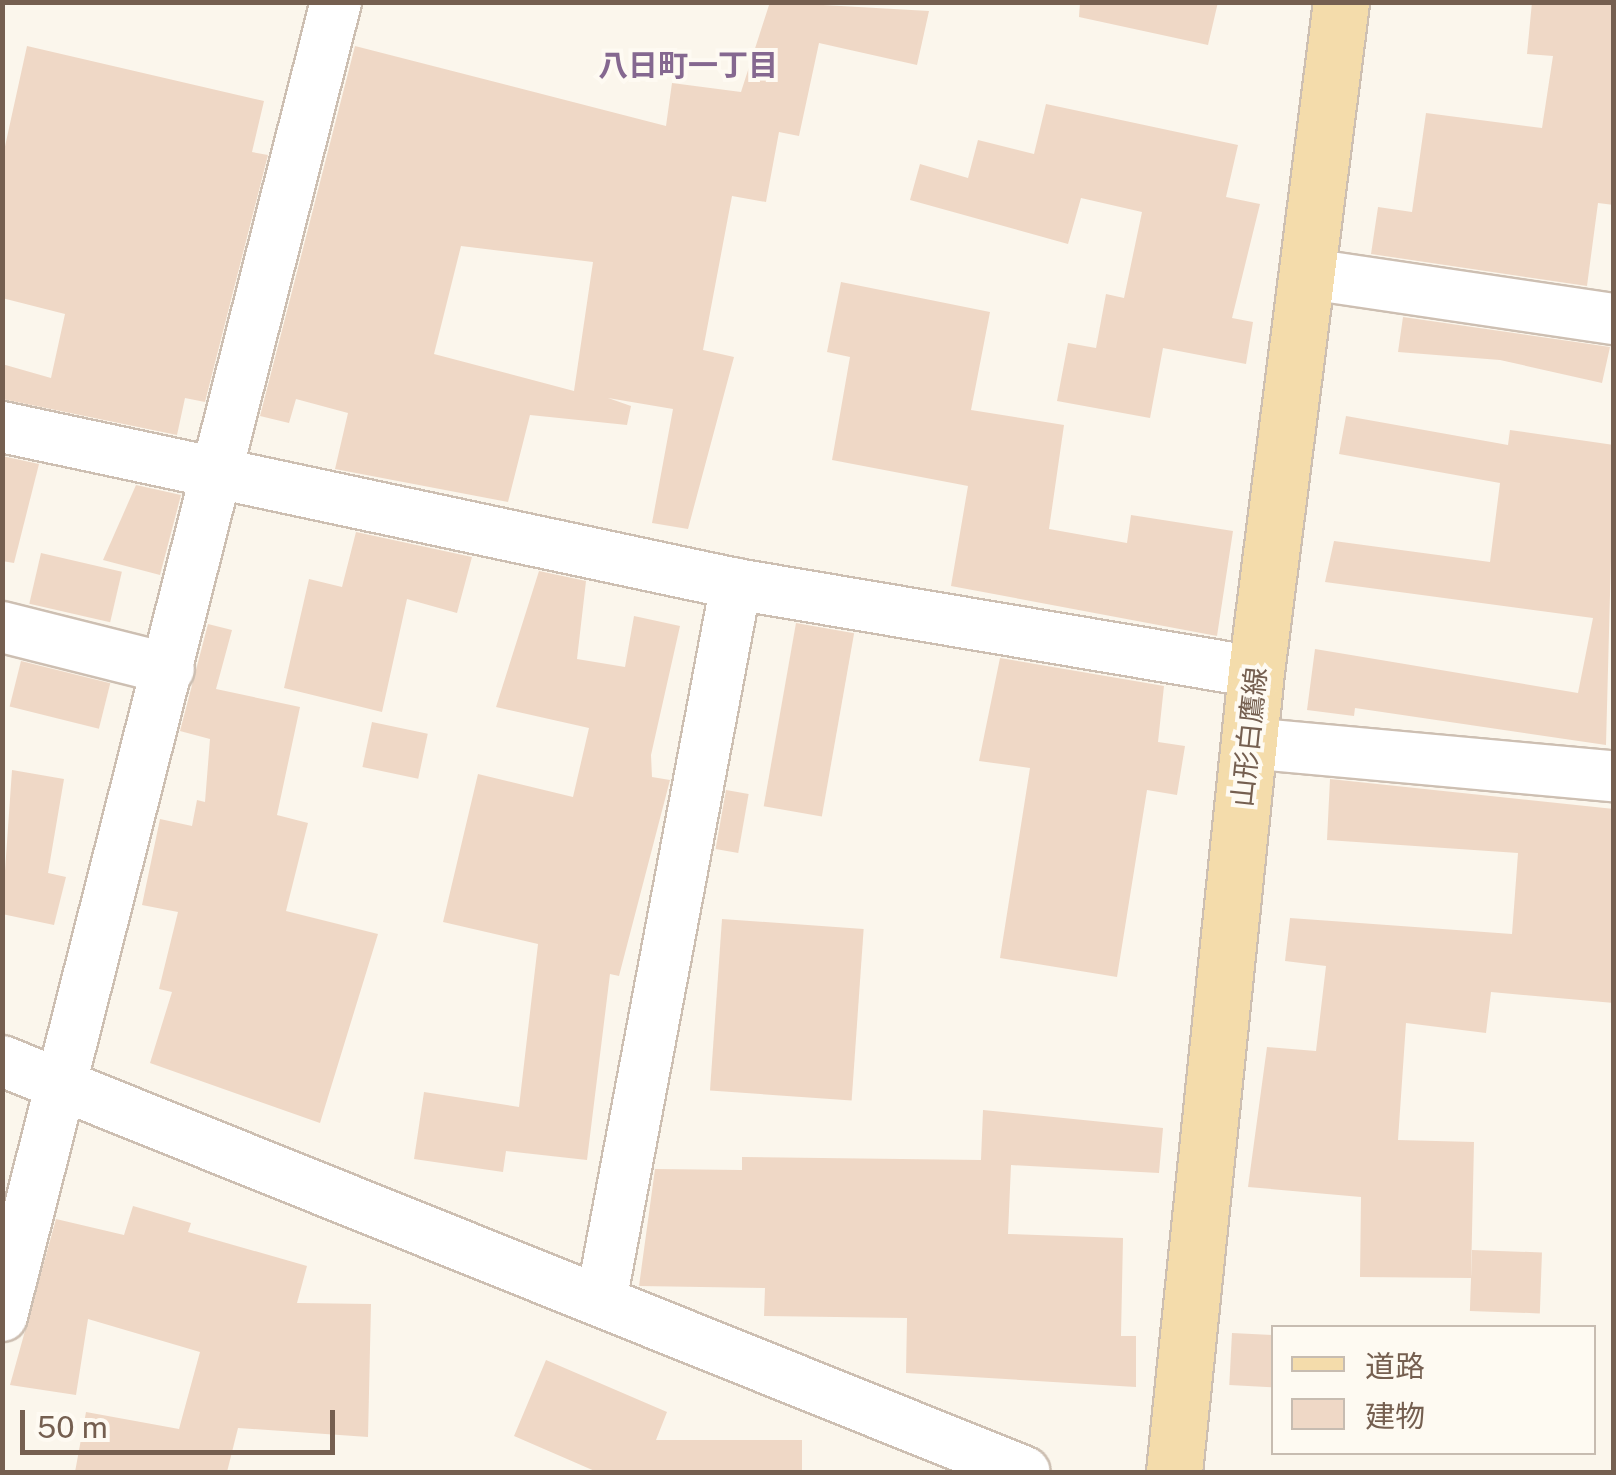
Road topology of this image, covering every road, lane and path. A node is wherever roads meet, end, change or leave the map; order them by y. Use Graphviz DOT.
graph roads {
  1 [pos="336,2"];
  2 [pos="1341,2"];
  3 [pos="1309,274"];
  4 [pos="1614,319"];
  5 [pos="2,427"];
  6 [pos="217,474"];
  7 [pos="736,584"];
  8 [pos="2,628"];
  9 [pos="169,669"];
  10 [pos="1256,672"];
  11 [pos="1248,743"];
  12 [pos="1614,776"];
  13 [pos="2,1062"];
  14 [pos="64,1086"];
  15 [pos="601,1301"];
  16 [pos="2,1316"];
  17 [pos="1025,1472"];
  18 [pos="1174,1472"];
  1 -- 6 [label="street"];
  2 -- 3 [label="main road, 山形白鷹線"];
  3 -- 4 [label="street"];
  3 -- 10 [label="main road, 山形白鷹線"];
  5 -- 6 [label="street"];
  6 -- 7 [label="street"];
  6 -- 9 [label="street"];
  7 -- 10 [label="street"];
  7 -- 15 [label="street"];
  8 -- 9 [label="street"];
  9 -- 14 [label="street"];
  10 -- 11 [label="main road, 山形白鷹線"];
  11 -- 12 [label="street"];
  11 -- 18 [label="main road, 山形白鷹線"];
  13 -- 14 [label="street"];
  14 -- 15 [label="street"];
  14 -- 16 [label="street"];
  15 -- 17 [label="street"];
}
